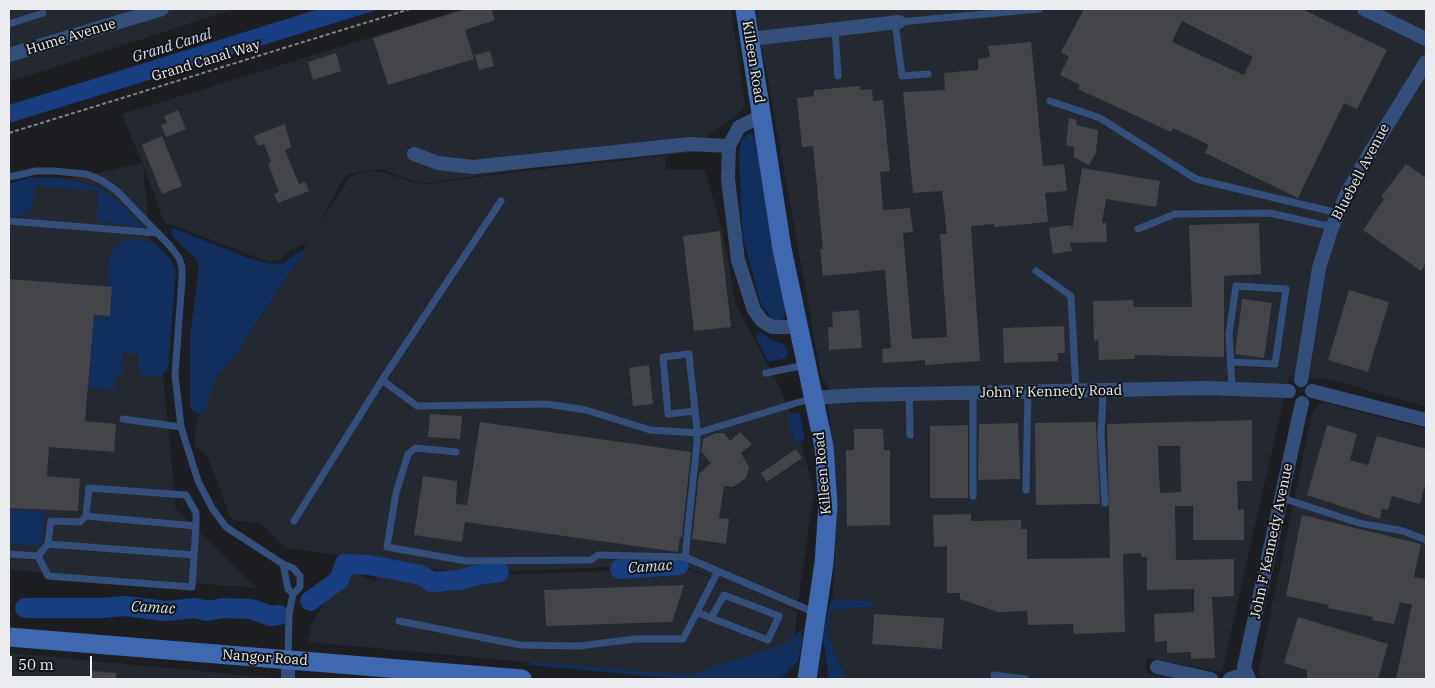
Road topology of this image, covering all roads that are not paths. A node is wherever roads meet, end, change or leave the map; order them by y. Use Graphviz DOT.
graph roads {
  1 [pos="162,9"];
  2 [pos="745,9"];
  3 [pos="1039,9"];
  4 [pos="1364,9"];
  5 [pos="43,13"];
  6 [pos="133,13"];
  7 [pos="897,22"];
  8 [pos="9,24"];
  9 [pos="834,29"];
  10 [pos="750,39"];
  11 [pos="1426,39"];
  12 [pos="9,56"];
  13 [pos="1426,62"];
  14 [pos="928,74"];
  15 [pos="838,76"];
  16 [pos="1050,101"];
  17 [pos="762,116"];
  18 [pos="729,146"];
  19 [pos="414,154"];
  20 [pos="9,177"];
  21 [pos="501,201"];
  22 [pos="1338,213"];
  23 [pos="9,221"];
  24 [pos="1332,227"];
  25 [pos="1138,229"];
  26 [pos="158,233"];
  27 [pos="1036,271"];
  28 [pos="797,327"];
  29 [pos="1231,362"];
  30 [pos="805,365"];
  31 [pos="766,373"];
  32 [pos="382,380"];
  33 [pos="1302,380"];
  34 [pos="1232,388"];
  35 [pos="1103,391"];
  36 [pos="1289,391"];
  37 [pos="1312,391"];
  38 [pos="1028,392"];
  39 [pos="1076,392"];
  40 [pos="974,393"];
  41 [pos="909,394"];
  42 [pos="813,398"];
  43 [pos="1302,402"];
  44 [pos="695,411"];
  45 [pos="123,419"];
  46 [pos="1426,420"];
  47 [pos="181,427"];
  48 [pos="697,433"];
  49 [pos="910,435"];
  50 [pos="456,452"];
  51 [pos="1026,490"];
  52 [pos="973,496"];
  53 [pos="1282,498"];
  54 [pos="1105,502"];
  55 [pos="86,516"];
  56 [pos="294,522"];
  57 [pos="196,526"];
  58 [pos="1426,540"];
  59 [pos="48,544"];
  60 [pos="9,554"];
  61 [pos="194,555"];
  62 [pos="38,556"];
  63 [pos="685,557"];
  64 [pos="283,564"];
  65 [pos="718,571"];
  66 [pos="293,594"];
  67 [pos="697,612"];
  68 [pos="817,613"];
  69 [pos="711,618"];
  70 [pos="399,621"];
  71 [pos="9,636"];
  72 [pos="811,654"];
  73 [pos="288,659"];
  74 [pos="1157,666"];
  75 [pos="994,675"];
  76 [pos="1247,677"];
  77 [pos="288,679"];
  78 [pos="522,679"];
  79 [pos="792,679"];
  80 [pos="807,679"];
  81 [pos="819,679"];
  82 [pos="1025,679"];
  83 [pos="1211,679"];
  84 [pos="1230,679"];
  1 -- 6 [label="street, Hume Avenue"];
  2 -- 10 [label="street, Killeen Road"];
  3 -- 7 [label="lane"];
  4 -- 11 [label="street"];
  5 -- 8 [label="lane"];
  6 -- 12 [label="street, Hume Avenue"];
  7 -- 9 [label="street"];
  7 -- 14 [label="lane"];
  9 -- 10 [label="street"];
  9 -- 15 [label="lane"];
  10 -- 17 [label="street, Killeen Road"];
  13 -- 22 [label="street, Bluebell Avenue"];
  16 -- 22 [label="lane"];
  17 -- 18 [label="street, Killeen Road"];
  17 -- 28 [label="street, Killeen Road"];
  18 -- 19 [label="street"];
  18 -- 28 [label="street"];
  20 -- 26 [label="lane"];
  21 -- 32 [label="lane"];
  22 -- 24 [label="street, Bluebell Avenue"];
  23 -- 26 [label="lane"];
  24 -- 25 [label="lane"];
  24 -- 33 [label="street, Bluebell Avenue"];
  26 -- 47 [label="lane"];
  27 -- 39 [label="lane"];
  28 -- 30 [label="street, Killeen Road"];
  29 -- 29 [label="lane"];
  29 -- 34 [label="lane"];
  30 -- 31 [label="lane"];
  30 -- 42 [label="street, Killeen Road"];
  32 -- 48 [label="lane"];
  32 -- 56 [label="lane"];
  33 -- 36 [label="street"];
  33 -- 37 [label="street"];
  34 -- 35 [label="street, John F Kennedy Road"];
  34 -- 36 [label="street, John F Kennedy Road"];
  35 -- 39 [label="street, John F Kennedy Road"];
  35 -- 54 [label="lane"];
  36 -- 43 [label="street"];
  37 -- 43 [label="street"];
  37 -- 46 [label="street"];
  38 -- 39 [label="street, John F Kennedy Road"];
  38 -- 40 [label="street, John F Kennedy Road"];
  38 -- 51 [label="lane"];
  40 -- 41 [label="street, John F Kennedy Road"];
  40 -- 52 [label="lane"];
  41 -- 42 [label="street, John F Kennedy Road"];
  41 -- 49 [label="lane"];
  42 -- 48 [label="lane"];
  42 -- 68 [label="street, Killeen Road"];
  43 -- 53 [label="street, John F Kennedy Avenue"];
  44 -- 44 [label="lane"];
  44 -- 48 [label="lane"];
  45 -- 47 [label="lane"];
  47 -- 64 [label="lane"];
  48 -- 63 [label="lane"];
  50 -- 63 [label="lane"];
  53 -- 58 [label="lane"];
  53 -- 76 [label="street, John F Kennedy Avenue"];
  55 -- 57 [label="lane"];
  55 -- 57 [label="lane"];
  55 -- 59 [label="lane"];
  57 -- 61 [label="lane"];
  59 -- 61 [label="lane"];
  59 -- 62 [label="lane"];
  60 -- 62 [label="lane"];
  61 -- 62 [label="lane"];
  63 -- 65 [label="lane"];
  64 -- 66 [label="lane"];
  64 -- 66 [label="lane"];
  65 -- 67 [label="lane"];
  65 -- 68 [label="lane"];
  66 -- 73 [label="lane"];
  67 -- 69 [label="lane"];
  67 -- 70 [label="lane"];
  68 -- 72 [label="street, Killeen Road"];
  69 -- 69 [label="lane"];
  71 -- 73 [label="street, Nangor Road"];
  72 -- 79 [label="street"];
  72 -- 80 [label="street, Killeen Road"];
  72 -- 81 [label="street"];
  73 -- 77 [label="street"];
  73 -- 78 [label="street, Nangor Road"];
  74 -- 83 [label="street"];
  75 -- 82 [label="lane"];
  76 -- 84 [label="street"];
}
